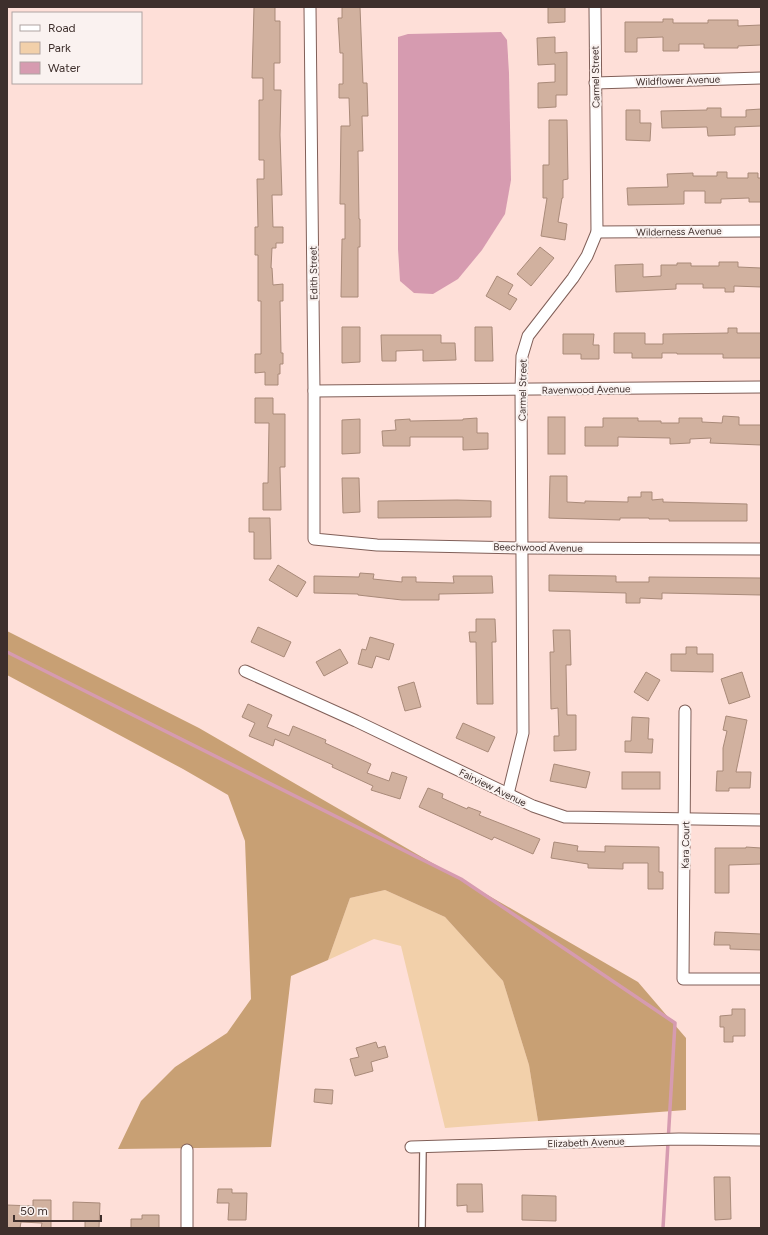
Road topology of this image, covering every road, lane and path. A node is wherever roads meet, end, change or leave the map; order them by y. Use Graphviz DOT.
graph roads {
  1 [pos="310,7"];
  2 [pos="595,7"];
  3 [pos="761,78"];
  4 [pos="595,82"];
  5 [pos="761,230"];
  6 [pos="597,232"];
  7 [pos="761,387"];
  8 [pos="521,389"];
  9 [pos="314,390"];
  10 [pos="314,538"];
  11 [pos="522,548"];
  12 [pos="761,549"];
  13 [pos="245,671"];
  14 [pos="685,711"];
  15 [pos="508,794"];
  16 [pos="685,819"];
  17 [pos="761,820"];
  18 [pos="761,979"];
  19 [pos="761,1140"];
  20 [pos="411,1147"];
  21 [pos="423,1147"];
  22 [pos="187,1150"];
  23 [pos="187,1228"];
  24 [pos="422,1228"];
  1 -- 9 [label="street, Edith Street"];
  2 -- 4 [label="street, Carmel Street"];
  3 -- 4 [label="street, Wildflower Avenue"];
  4 -- 6 [label="street, Carmel Street"];
  5 -- 6 [label="street, Wilderness Avenue"];
  6 -- 8 [label="street, Carmel Street"];
  7 -- 8 [label="street, Ravenwood Avenue"];
  8 -- 9 [label="street, Ravenwood Avenue"];
  8 -- 11 [label="street, Carmel Street"];
  9 -- 10 [label="street, Edith Street"];
  10 -- 11 [label="street, Beechwood Avenue"];
  11 -- 12 [label="street, Beechwood Avenue"];
  11 -- 15 [label="street, Carmel Street"];
  13 -- 15 [label="street, Fairview Avenue"];
  14 -- 16 [label="street, Kara Court"];
  15 -- 16 [label="street, Fairview Avenue"];
  16 -- 17 [label="street, Fairview Avenue"];
  16 -- 18 [label="street, Kara Court"];
  19 -- 21 [label="street, Elizabeth Avenue"];
  20 -- 21 [label="street, Elizabeth Avenue"];
  21 -- 24 [label="lane"];
  22 -- 23 [label="street"];
}
